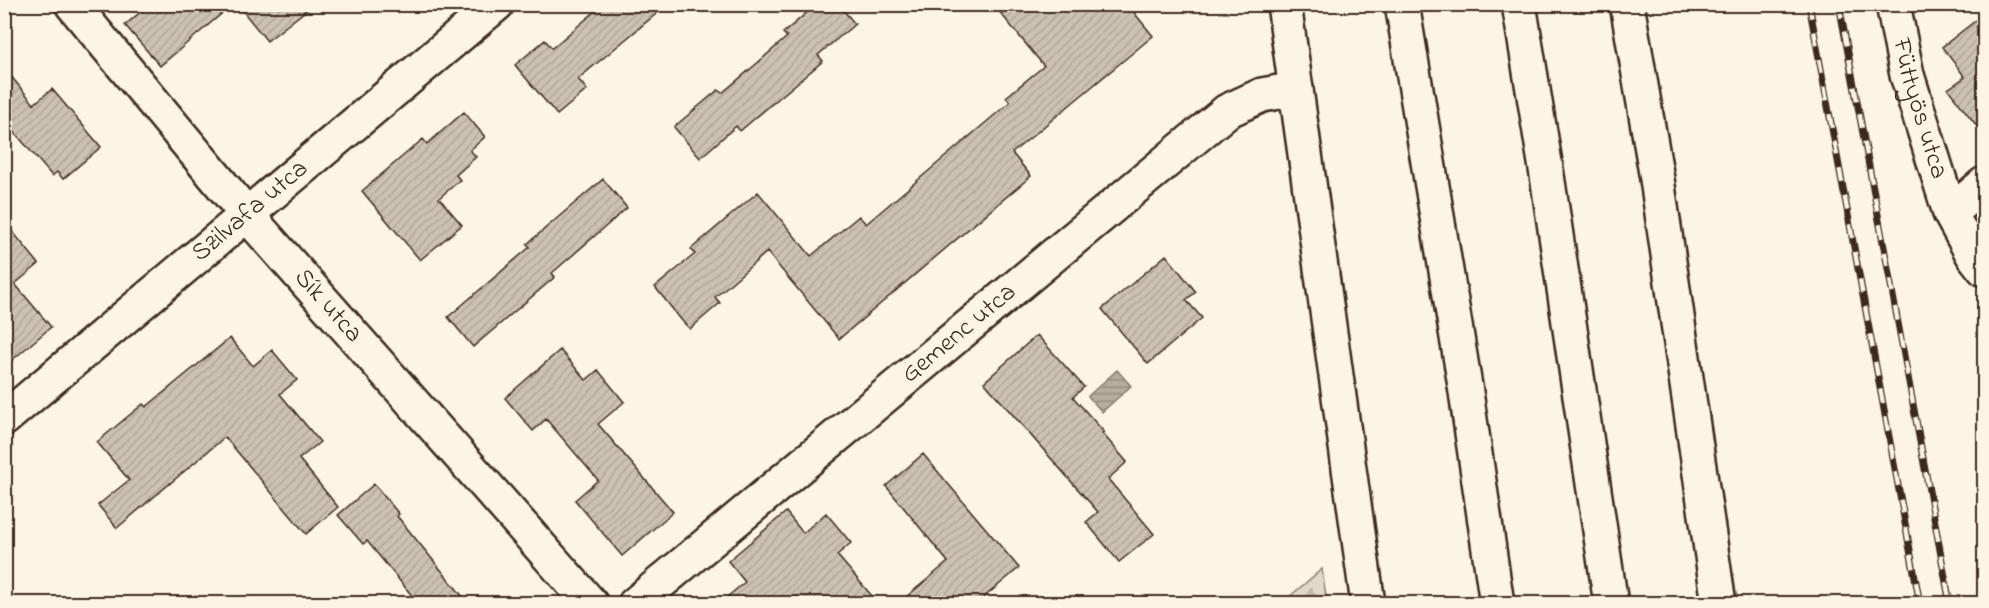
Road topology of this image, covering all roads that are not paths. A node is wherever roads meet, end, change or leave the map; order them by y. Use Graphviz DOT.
graph roads {
  1 [pos="72,4"];
  2 [pos="497,4"];
  3 [pos="1284,4"];
  4 [pos="1402,4"];
  5 [pos="1519,4"];
  6 [pos="1627,4"];
  7 [pos="1893,4"];
  8 [pos="1296,89"];
  9 [pos="1984,184"];
  10 [pos="1950,213"];
  11 [pos="248,215"];
  12 [pos="1984,269"];
  13 [pos="4,419"];
  14 [pos="591,603"];
  15 [pos="635,603"];
  16 [pos="1368,603"];
  17 [pos="1497,603"];
  18 [pos="1611,603"];
  19 [pos="1719,603"];
  1 -- 11 [label="main road, Sík utca"];
  2 -- 11 [label="main road, Szilvafa utca"];
  3 -- 8 [label="main road"];
  4 -- 17 [label="main road"];
  5 -- 18 [label="main road"];
  6 -- 19 [label="main road"];
  7 -- 10 [label="main road, Füttyös utca"];
  8 -- 15 [label="main road, Gemenc utca"];
  8 -- 16 [label="main road"];
  9 -- 10 [label="main road"];
  10 -- 12 [label="main road, Füttyös utca"];
  11 -- 13 [label="main road, Szilvafa utca"];
  11 -- 14 [label="main road, Sík utca"];
}
